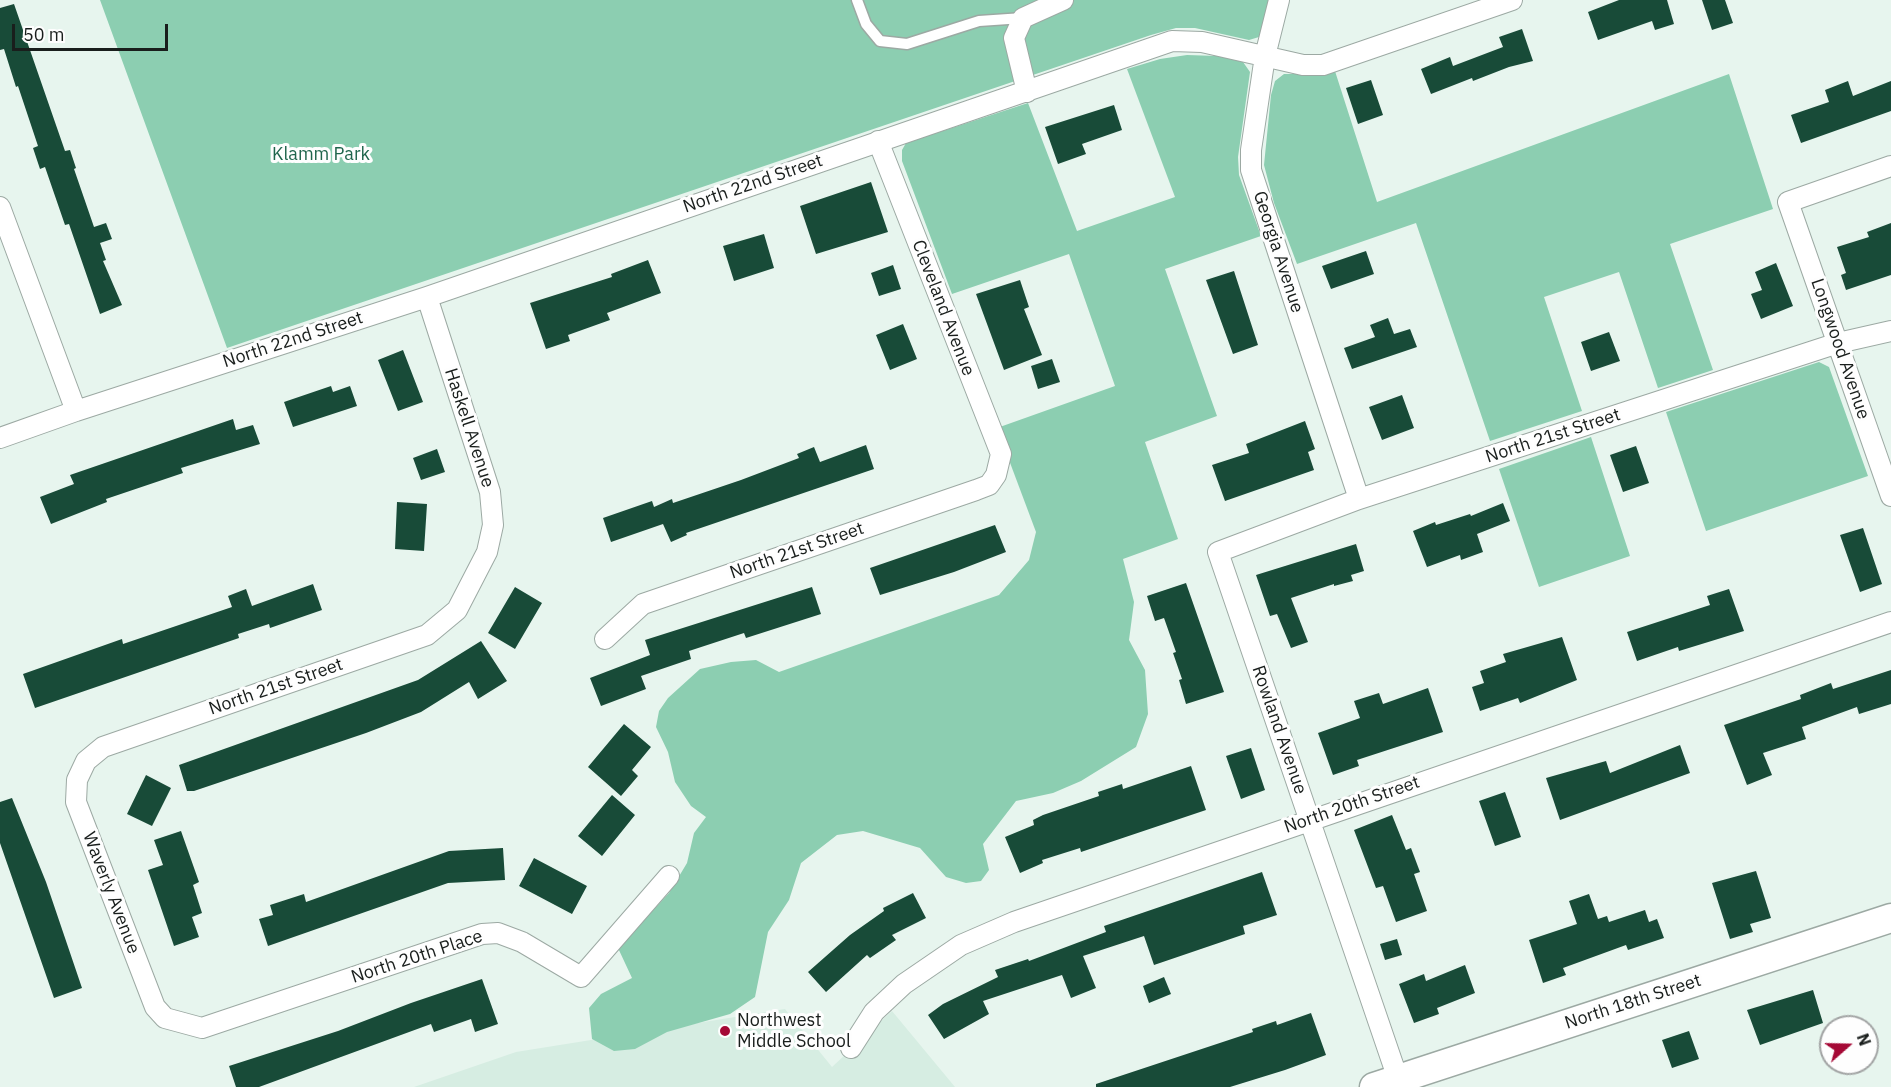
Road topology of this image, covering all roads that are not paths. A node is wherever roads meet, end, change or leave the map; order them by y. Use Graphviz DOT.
graph roads {
  1 [pos="857,0"];
  2 [pos="1063,0"];
  3 [pos="1279,0"];
  4 [pos="1512,0"];
  5 [pos="1023,18"];
  6 [pos="1265,56"];
  7 [pos="1027,92"];
  8 [pos="878,141"];
  9 [pos="1891,166"];
  10 [pos="0,207"];
  11 [pos="427,297"];
  12 [pos="1891,331"];
  13 [pos="1838,343"];
  14 [pos="76,411"];
  15 [pos="0,438"];
  16 [pos="996,475"];
  17 [pos="1891,496"];
  18 [pos="1359,499"];
  19 [pos="1218,552"];
  20 [pos="446,621"];
  21 [pos="1891,622"];
  22 [pos="604,639"];
  23 [pos="103,747"];
  24 [pos="1310,819"];
  25 [pos="669,876"];
  26 [pos="1891,918"];
  27 [pos="189,1026"];
  28 [pos="851,1048"];
  29 [pos="1386,1083"];
  1 -- 5 [label="lane"];
  2 -- 5 [label="street"];
  3 -- 6 [label="street, Georgia Avenue"];
  4 -- 6 [label="street, North 22nd Street"];
  5 -- 7 [label="street"];
  6 -- 7 [label="street, North 22nd Street"];
  6 -- 18 [label="street, Georgia Avenue"];
  7 -- 8 [label="street, North 22nd Street"];
  8 -- 11 [label="street, North 22nd Street"];
  8 -- 16 [label="street, Cleveland Avenue"];
  9 -- 13 [label="street, Longwood Avenue"];
  10 -- 14 [label="street"];
  11 -- 14 [label="street, North 22nd Street"];
  11 -- 20 [label="street, Haskell Avenue"];
  12 -- 13 [label="street, North 21st Street"];
  13 -- 17 [label="street, Longwood Avenue"];
  13 -- 18 [label="street, North 21st Street"];
  14 -- 15 [label="street, North 22nd Street"];
  16 -- 22 [label="street, North 21st Street"];
  18 -- 19 [label="street, North 21st Street"];
  19 -- 24 [label="street, Rowland Avenue"];
  20 -- 23 [label="street, North 21st Street"];
  21 -- 24 [label="street, North 20th Street"];
  23 -- 27 [label="street, Waverly Avenue"];
  24 -- 28 [label="street, North 20th Street"];
  24 -- 29 [label="street, Rowland Avenue"];
  25 -- 27 [label="street, North 20th Place"];
  26 -- 29 [label="main road, North 18th Street"];
}
